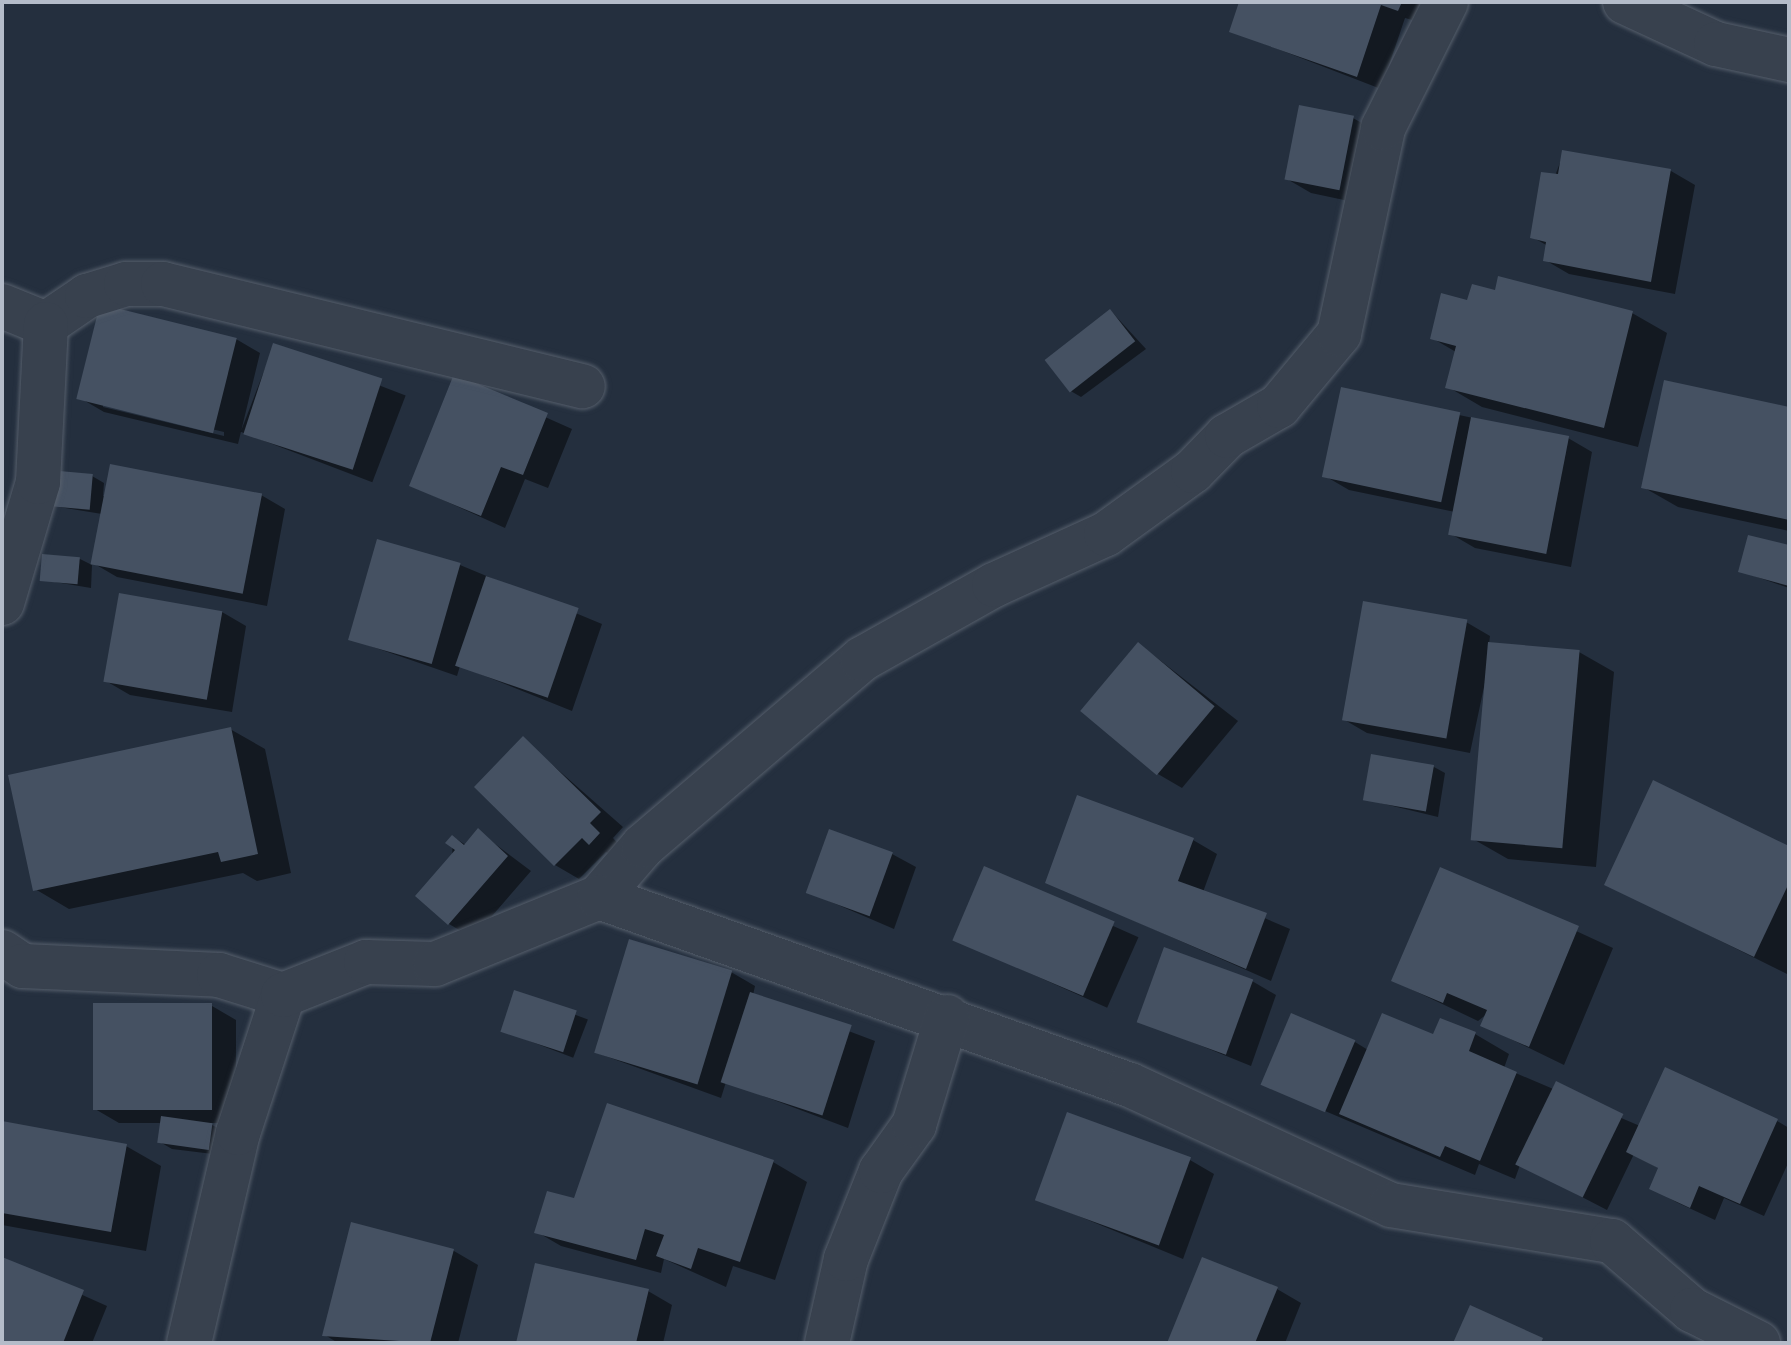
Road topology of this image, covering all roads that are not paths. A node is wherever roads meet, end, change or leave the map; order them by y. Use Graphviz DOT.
graph roads {
  1 [pos="1446,2"];
  2 [pos="1625,2"];
  3 [pos="1789,60"];
  4 [pos="2,306"];
  5 [pos="46,324"];
  6 [pos="583,386"];
  7 [pos="2,603"];
  8 [pos="599,897"];
  9 [pos="2,952"];
  10 [pos="283,995"];
  11 [pos="947,1017"];
  12 [pos="189,1343"];
  13 [pos="827,1343"];
  14 [pos="1758,1343"];
  1 -- 8 [label="street"];
  2 -- 3 [label="street"];
  4 -- 5 [label="street"];
  5 -- 6 [label="street"];
  5 -- 7 [label="street"];
  8 -- 10 [label="street"];
  8 -- 11 [label="street"];
  9 -- 10 [label="street"];
  10 -- 12 [label="street"];
  11 -- 13 [label="street"];
  11 -- 14 [label="street"];
}
